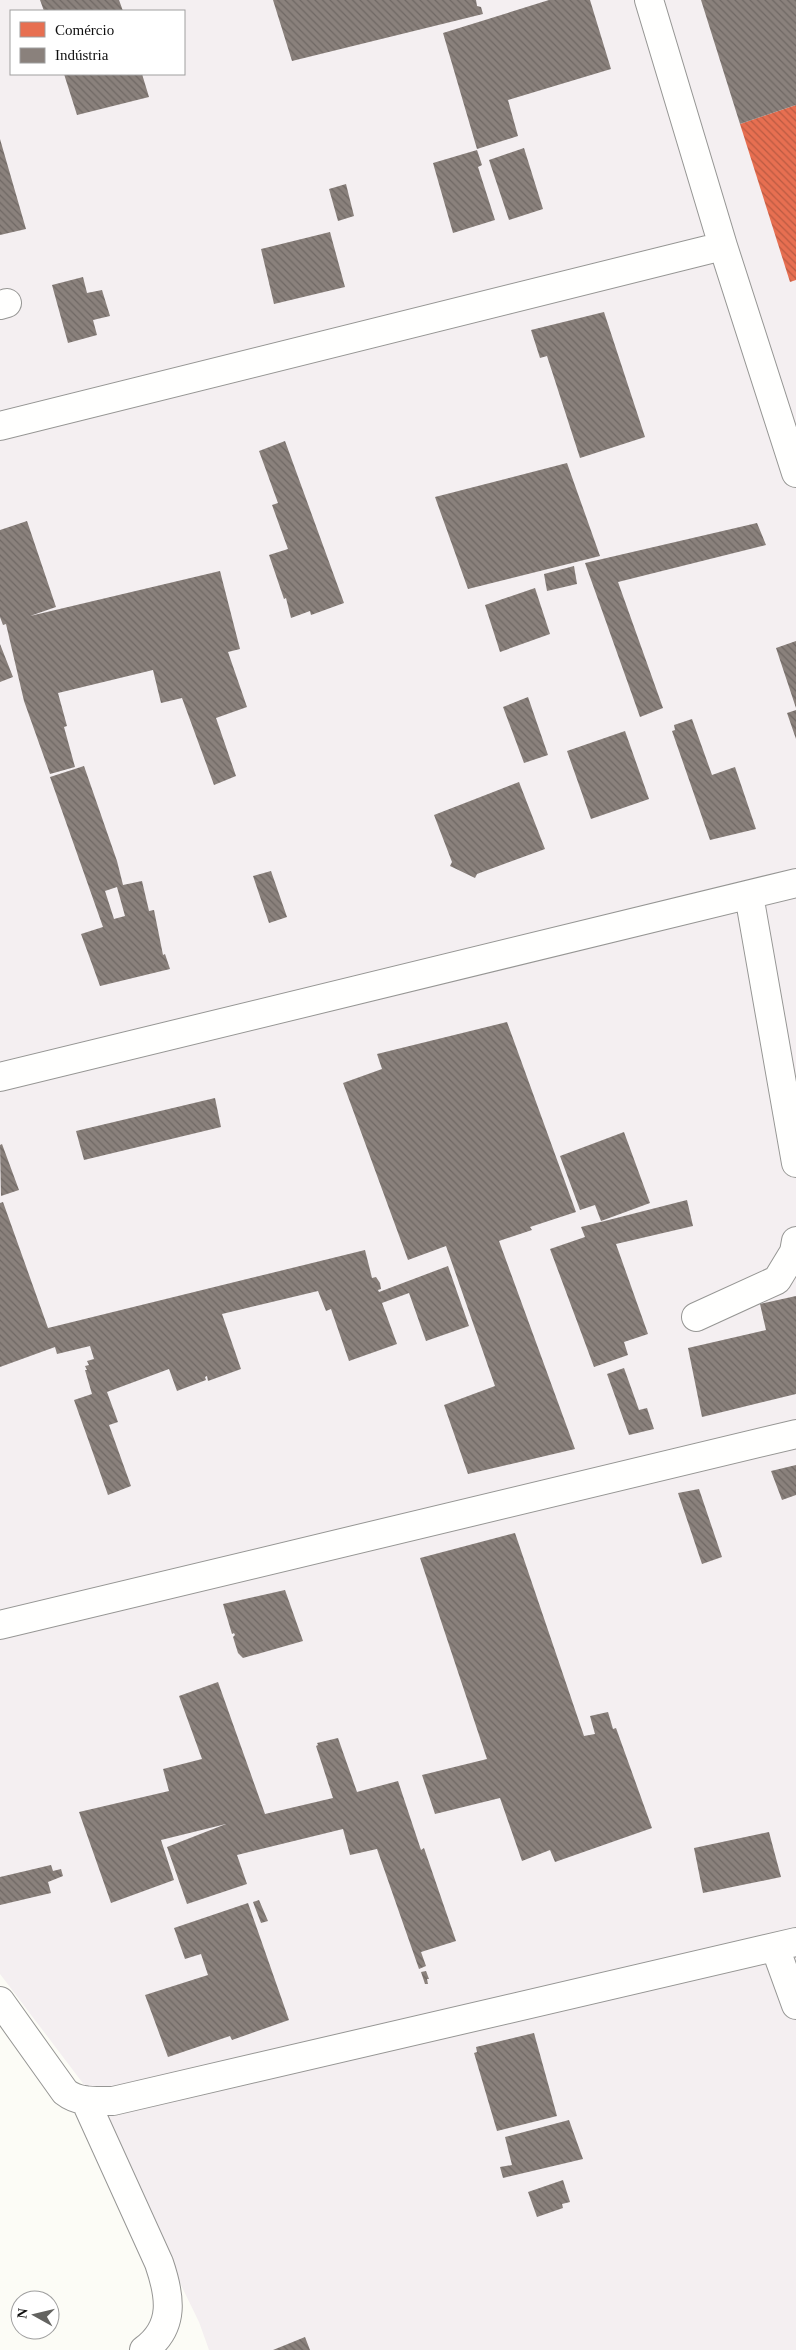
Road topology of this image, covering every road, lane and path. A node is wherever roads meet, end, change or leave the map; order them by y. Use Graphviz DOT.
graph roads {
  1 [pos="649,0"];
  2 [pos="723,246"];
  3 [pos="0,426"];
  4 [pos="796,473"];
  5 [pos="796,883"];
  6 [pos="749,895"];
  7 [pos="0,1077"];
  8 [pos="796,1163"];
  9 [pos="796,1241"];
  10 [pos="696,1317"];
  11 [pos="796,1434"];
  12 [pos="0,1625"];
  13 [pos="786,1944"];
  14 [pos="0,2001"];
  15 [pos="796,2005"];
  16 [pos="85,2100"];
  17 [pos="144,2350"];
  1 -- 2 [label="lane"];
  2 -- 3 [label="lane"];
  2 -- 4 [label="lane"];
  5 -- 6 [label="lane"];
  6 -- 7 [label="lane"];
  6 -- 8 [label="lane"];
  9 -- 10 [label="lane"];
  11 -- 12 [label="lane"];
  13 -- 15 [label="lane"];
  13 -- 16 [label="lane"];
  14 -- 16 [label="lane"];
  16 -- 17 [label="lane"];
}
